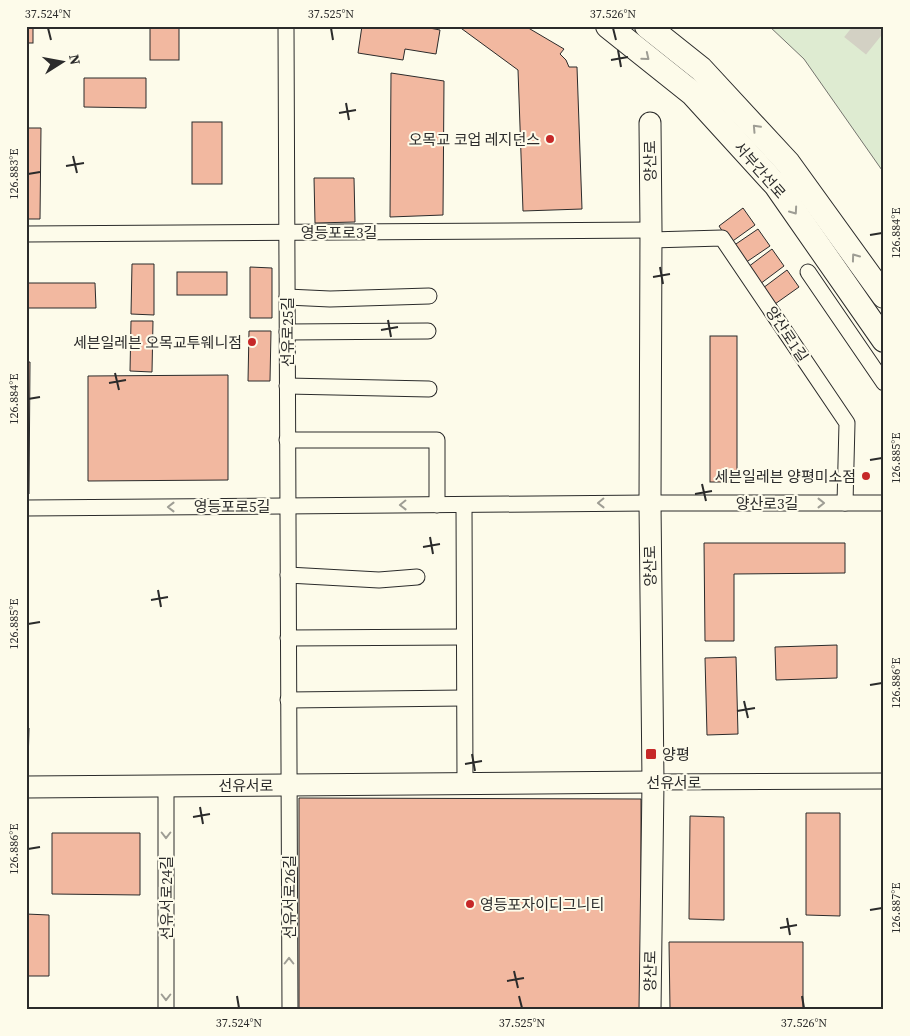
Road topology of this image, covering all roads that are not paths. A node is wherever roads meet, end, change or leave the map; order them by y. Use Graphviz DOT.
graph roads {
  1 [pos="286,26"];
  2 [pos="608,26"];
  3 [pos="647,26"];
  4 [pos="650,123"];
  5 [pos="287,232"];
  6 [pos="26,234"];
  7 [pos="651,235"];
  8 [pos="808,272"];
  9 [pos="429,296"];
  10 [pos="884,296"];
  11 [pos="287,297"];
  12 [pos="287,332"];
  13 [pos="428,332"];
  14 [pos="884,340"];
  15 [pos="884,383"];
  16 [pos="287,386"];
  17 [pos="429,389"];
  18 [pos="287,440"];
  19 [pos="650,503"];
  20 [pos="846,503"];
  21 [pos="884,503"];
  22 [pos="437,505"];
  23 [pos="464,505"];
  24 [pos="287,506"];
  25 [pos="26,508"];
  26 [pos="288,575"];
  27 [pos="417,577"];
  28 [pos="464,637"];
  29 [pos="288,638"];
  30 [pos="464,698"];
  31 [pos="288,700"];
  32 [pos="884,781"];
  33 [pos="653,782"];
  34 [pos="465,783"];
  35 [pos="288,785"];
  36 [pos="166,786"];
  37 [pos="26,787"];
  38 [pos="166,1010"];
  39 [pos="290,1010"];
  40 [pos="650,1010"];
  1 -- 5 [label="street, 선유로25길"];
  2 -- 14 [label="main road, 서부간선로, one-way"];
  10 -- 3 [label="main road, 서부간선로, one-way"];
  4 -- 7 [label="street, 양산로"];
  5 -- 6 [label="street, 영등포로3길"];
  5 -- 7 [label="street, 영등포로3길"];
  5 -- 11 [label="street, 선유로25길"];
  7 -- 19 [label="street, 양산로"];
  7 -- 20 [label="street, 양산로1길"];
  8 -- 15 [label="street"];
  9 -- 11 [label="street"];
  11 -- 12 [label="street, 선유로25길"];
  12 -- 13 [label="street"];
  12 -- 16 [label="street, 선유로25길"];
  16 -- 17 [label="street"];
  16 -- 18 [label="street, 선유로25길"];
  18 -- 22 [label="street"];
  18 -- 24 [label="street, 선유로25길"];
  19 -- 20 [label="street, 양산로3길, one-way"];
  19 -- 23 [label="street, 영등포로5길, one-way"];
  19 -- 33 [label="street, 양산로"];
  20 -- 21 [label="street, 양산로3길"];
  22 -- 23 [label="street, 영등포로5길"];
  22 -- 24 [label="street, 영등포로5길, one-way"];
  23 -- 28 [label="street"];
  24 -- 25 [label="street, 영등포로5길, one-way"];
  24 -- 26 [label="street, 선유로25길"];
  26 -- 27 [label="street"];
  26 -- 29 [label="street, 선유로25길"];
  28 -- 29 [label="street"];
  28 -- 30 [label="street"];
  29 -- 31 [label="street, 선유로25길"];
  30 -- 31 [label="street"];
  30 -- 34 [label="street"];
  31 -- 35 [label="street, 선유로25길"];
  32 -- 33 [label="street, 선유서로"];
  33 -- 34 [label="street, 선유서로"];
  33 -- 40 [label="street, 양산로"];
  34 -- 35 [label="street, 선유서로"];
  35 -- 36 [label="street, 선유서로"];
  39 -- 35 [label="street, 선유서로26길, one-way"];
  36 -- 37 [label="street, 선유서로"];
  36 -- 38 [label="street, 선유서로24길, one-way"];
}
